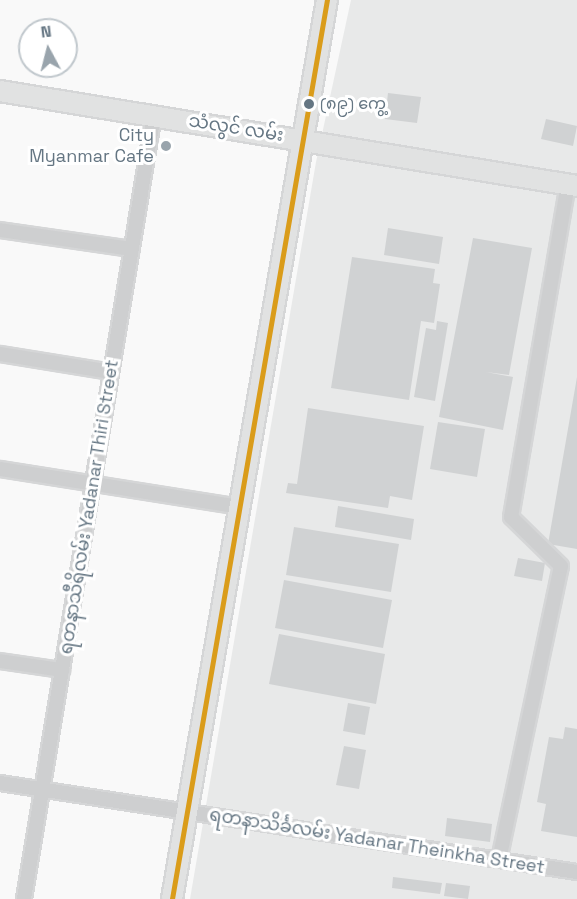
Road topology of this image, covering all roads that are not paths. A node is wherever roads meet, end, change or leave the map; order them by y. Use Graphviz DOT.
graph roads {
  1 [pos="327,0"];
  2 [pos="0,91"];
  3 [pos="153,115"];
  4 [pos="300,138"];
  5 [pos="573,185"];
  6 [pos="0,230"];
  7 [pos="132,249"];
  8 [pos="0,354"];
  9 [pos="111,372"];
  10 [pos="0,469"];
  11 [pos="93,484"];
  12 [pos="239,507"];
  13 [pos="0,661"];
  14 [pos="62,670"];
  15 [pos="0,783"];
  16 [pos="42,789"];
  17 [pos="186,812"];
  18 [pos="499,860"];
  19 [pos="577,872"];
  20 [pos="24,899"];
  21 [pos="172,899"];
  1 -- 4 [label="street"];
  2 -- 3 [label="street, သံလွင် လမ်း"];
  3 -- 4 [label="street, သံလွင် လမ်း"];
  3 -- 7 [label="street, ရတနာသီရိလမ်း Yadanar Thiri Street"];
  4 -- 5 [label="street, သံလွင် လမ်း"];
  4 -- 12 [label="street"];
  5 -- 18 [label="street"];
  6 -- 7 [label="street"];
  7 -- 9 [label="street, ရတနာသီရိလမ်း Yadanar Thiri Street"];
  8 -- 9 [label="street"];
  9 -- 11 [label="street, ရတနာသီရိလမ်း Yadanar Thiri Street"];
  10 -- 11 [label="street"];
  11 -- 12 [label="street"];
  11 -- 14 [label="street, ရတနာသီရိလမ်း Yadanar Thiri Street"];
  12 -- 17 [label="street"];
  13 -- 14 [label="street"];
  14 -- 16 [label="street, ရတနာသီရိလမ်း Yadanar Thiri Street"];
  15 -- 16 [label="street, ရတနာသိင်္ခလမ်း Yadanar Theinkha Street"];
  16 -- 17 [label="street, ရတနာသိင်္ခလမ်း Yadanar Theinkha Street"];
  16 -- 20 [label="street, ရတနာသီရိလမ်း Yadanar Thiri Street"];
  17 -- 18 [label="street, ရတနာသိင်္ခလမ်း Yadanar Theinkha Street"];
  17 -- 21 [label="street"];
  18 -- 19 [label="street, ရတနာသိင်္ခလမ်း Yadanar Theinkha Street"];
}
